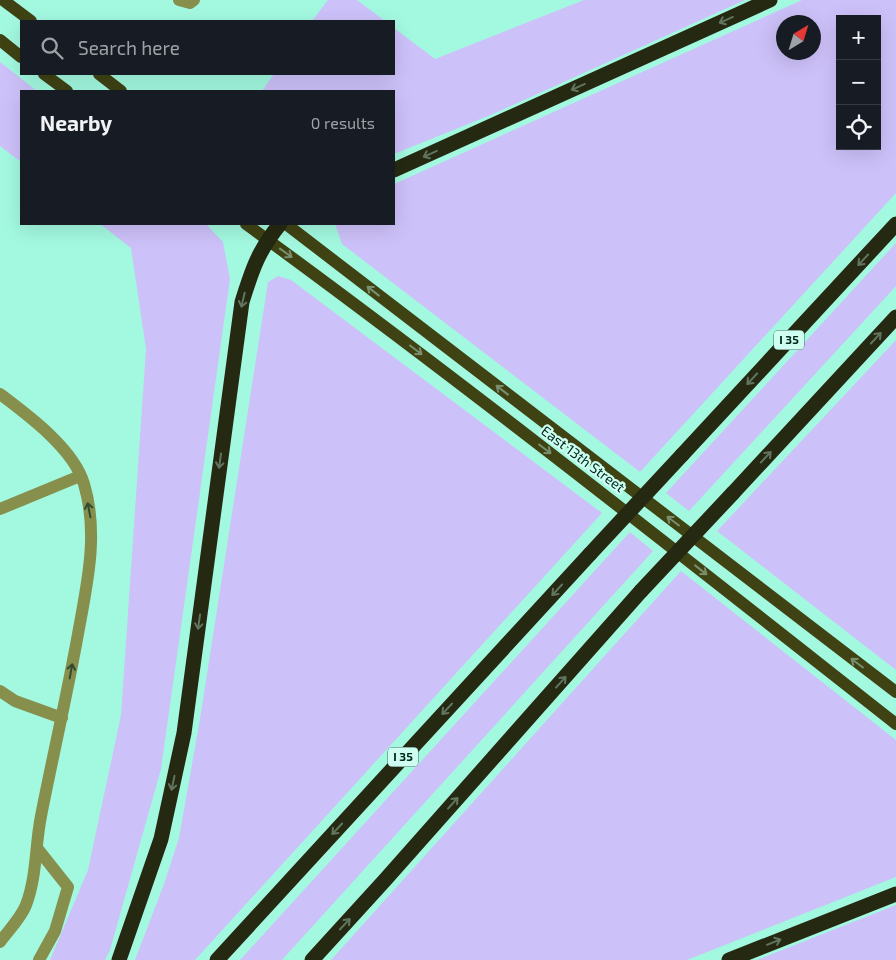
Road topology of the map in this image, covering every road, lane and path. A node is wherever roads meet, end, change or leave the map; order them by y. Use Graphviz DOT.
graph roads {
  1 [pos="3,0"];
  2 [pos="194,0"];
  3 [pos="770,0"];
  4 [pos="180,1"];
  5 [pos="29,20"];
  6 [pos="0,40"];
  7 [pos="20,55"];
  8 [pos="45,75"];
  9 [pos="100,75"];
  10 [pos="66,90"];
  11 [pos="120,90"];
  12 [pos="395,170"];
  13 [pos="896,224"];
  14 [pos="247,225"];
  15 [pos="279,225"];
  16 [pos="287,225"];
  17 [pos="268,239"];
  18 [pos="896,317"];
  19 [pos="0,394"];
  20 [pos="80,476"];
  21 [pos="0,509"];
  22 [pos="0,692"];
  23 [pos="896,692"];
  24 [pos="62,718"];
  25 [pos="896,724"];
  26 [pos="37,848"];
  27 [pos="896,894"];
  28 [pos="0,942"];
  29 [pos="38,960"];
  30 [pos="119,960"];
  31 [pos="217,960"];
  32 [pos="312,960"];
  33 [pos="729,960"];
  1 -- 5 [label="main road"];
  2 -- 4 [label="lane"];
  3 -- 12 [label="highway, one-way"];
  6 -- 7 [label="main road"];
  8 -- 10 [label="main road"];
  9 -- 11 [label="main road"];
  13 -- 31 [label="highway, I 35, one-way, bridge"];
  14 -- 17 [label="main road, East 13th Street"];
  15 -- 17 [label="highway"];
  23 -- 16 [label="main road, East 13th Street, one-way"];
  17 -- 25 [label="main road, East 13th Street, one-way"];
  17 -- 30 [label="highway, one-way"];
  32 -- 18 [label="highway, one-way, bridge"];
  19 -- 20 [label="lane"];
  20 -- 21 [label="lane"];
  24 -- 20 [label="lane, one-way"];
  22 -- 24 [label="lane"];
  24 -- 26 [label="lane"];
  26 -- 28 [label="lane"];
  26 -- 29 [label="lane"];
  33 -- 27 [label="highway, one-way"];
}
